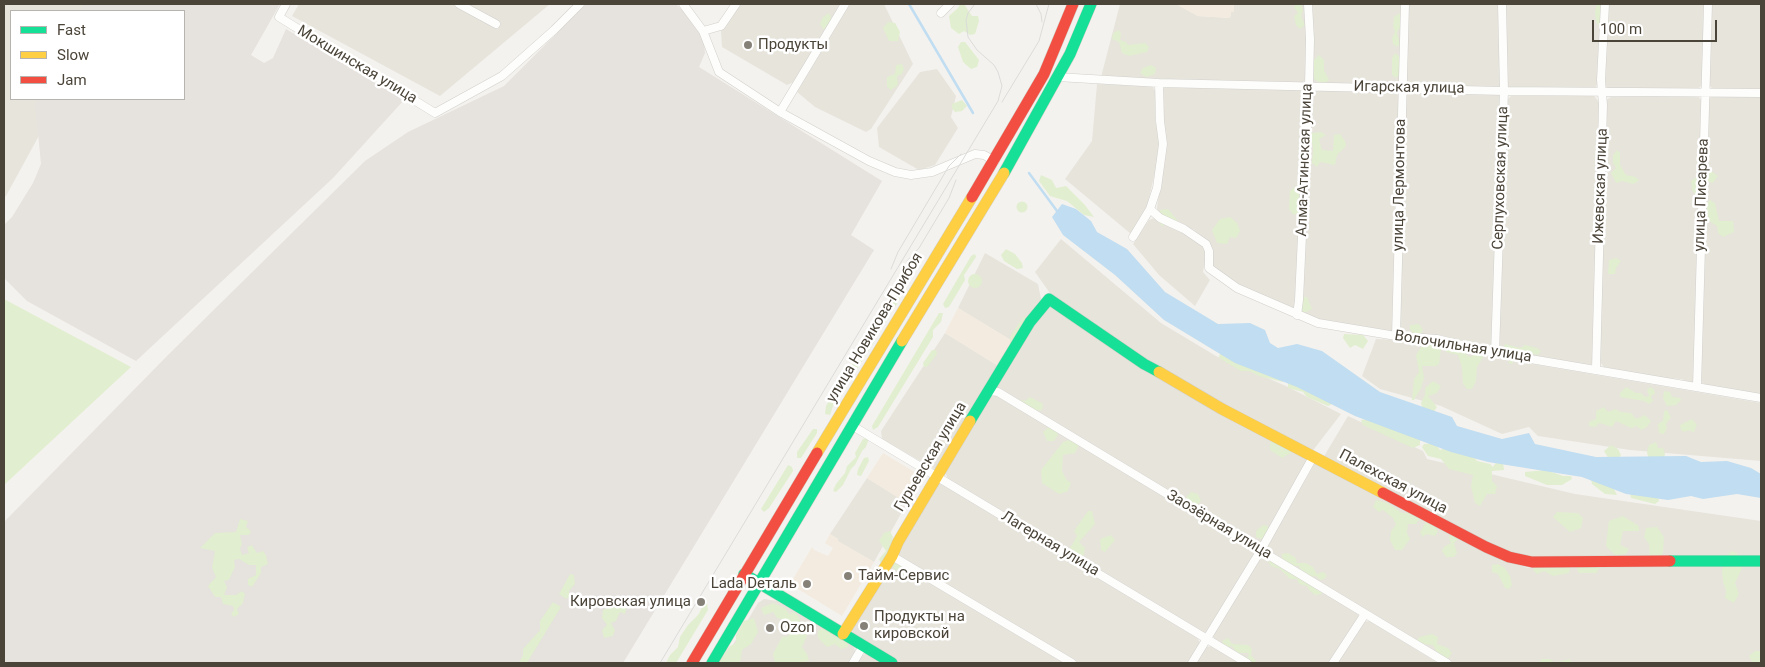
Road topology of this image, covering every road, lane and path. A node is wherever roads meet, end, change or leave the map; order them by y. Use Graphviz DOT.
graph roads {
  1 [pos="286,4"];
  2 [pos="459,4"];
  3 [pos="580,4"];
  4 [pos="683,4"];
  5 [pos="736,4"];
  6 [pos="846,4"];
  7 [pos="950,4"];
  8 [pos="1074,4"];
  9 [pos="1090,4"];
  10 [pos="1308,4"];
  11 [pos="1405,4"];
  12 [pos="1502,4"];
  13 [pos="1605,4"];
  14 [pos="1708,4"];
  15 [pos="941,13"];
  16 [pos="496,24"];
  17 [pos="703,31"];
  18 [pos="1057,77"];
  19 [pos="1159,83"];
  20 [pos="1308,86"];
  21 [pos="1402,88"];
  22 [pos="1504,91"];
  23 [pos="1705,92"];
  24 [pos="1602,93"];
  25 [pos="1761,93"];
  26 [pos="780,112"];
  27 [pos="995,161"];
  28 [pos="1150,208"];
  29 [pos="1133,237"];
  30 [pos="1049,299"];
  31 [pos="1297,315"];
  32 [pos="1396,336"];
  33 [pos="1495,353"];
  34 [pos="1596,369"];
  35 [pos="1697,387"];
  36 [pos="989,391"];
  37 [pos="1761,398"];
  38 [pos="851,425"];
  39 [pos="1313,457"];
  40 [pos="937,475"];
  41 [pos="1261,550"];
  42 [pos="892,556"];
  43 [pos="1761,561"];
  44 [pos="744,574"];
  45 [pos="759,585"];
  46 [pos="1365,614"];
  47 [pos="843,634"];
  48 [pos="1207,639"];
  49 [pos="863,646"];
  50 [pos="692,663"];
  51 [pos="712,663"];
  52 [pos="853,663"];
  53 [pos="892,663"];
  54 [pos="1072,663"];
  55 [pos="1192,663"];
  56 [pos="1247,663"];
  57 [pos="1333,663"];
  58 [pos="1447,663"];
  1 -- 3 [label="street, Мокшинская улица"];
  2 -- 16 [label="street"];
  4 -- 17 [label="street"];
  5 -- 17 [label="street"];
  6 -- 26 [label="street"];
  7 -- 15 [label="street"];
  8 -- 27 [label="main road, улица Новикова-Прибоя"];
  9 -- 18 [label="main road, улица Новикова-Прибоя"];
  10 -- 20 [label="street, Алма-Атинская улица"];
  11 -- 21 [label="street, улица Лермонтова"];
  12 -- 22 [label="street, Серпуховская улица"];
  13 -- 24 [label="street, Ижевская улица"];
  14 -- 23 [label="street, улица Писарева"];
  17 -- 26 [label="street"];
  18 -- 19 [label="street, Игарская улица"];
  18 -- 38 [label="main road, улица Новикова-Прибоя"];
  19 -- 20 [label="street, Игарская улица"];
  19 -- 28 [label="street"];
  20 -- 21 [label="street, Игарская улица"];
  20 -- 31 [label="street, Алма-Атинская улица"];
  21 -- 22 [label="street, Игарская улица"];
  21 -- 32 [label="street, улица Лермонтова"];
  22 -- 24 [label="street, Игарская улица"];
  22 -- 33 [label="street, Серпуховская улица"];
  23 -- 24 [label="street, Игарская улица"];
  23 -- 25 [label="street, Игарская улица"];
  23 -- 35 [label="street, улица Писарева"];
  24 -- 34 [label="street, Ижевская улица"];
  26 -- 27 [label="street"];
  27 -- 44 [label="main road, улица Новикова-Прибоя"];
  28 -- 29 [label="street"];
  28 -- 31 [label="street, Волочильная улица"];
  30 -- 36 [label="main road, Гурьевская улица"];
  30 -- 39 [label="main road, Палехская улица"];
  31 -- 32 [label="street, Волочильная улица"];
  32 -- 33 [label="street, Волочильная улица"];
  33 -- 34 [label="street, Волочильная улица"];
  34 -- 35 [label="street, Волочильная улица"];
  35 -- 37 [label="street, Волочильная улица"];
  36 -- 40 [label="main road, Гурьевская улица"];
  36 -- 41 [label="street, Заозёрная улица"];
  38 -- 40 [label="street, Лагерная улица"];
  38 -- 45 [label="main road, улица Новикова-Прибоя"];
  39 -- 41 [label="street"];
  39 -- 43 [label="main road, Палехская улица"];
  40 -- 42 [label="main road, Гурьевская улица"];
  40 -- 48 [label="street, Лагерная улица"];
  41 -- 46 [label="street, Заозёрная улица"];
  41 -- 48 [label="street"];
  42 -- 47 [label="main road, Гурьевская улица"];
  42 -- 54 [label="street"];
  44 -- 45 [label="main road"];
  44 -- 50 [label="main road, улица Новикова-Прибоя"];
  45 -- 47 [label="main road"];
  45 -- 51 [label="main road, улица Новикова-Прибоя"];
  46 -- 57 [label="street"];
  46 -- 58 [label="street, Заозёрная улица"];
  47 -- 49 [label="main road"];
  48 -- 55 [label="street"];
  48 -- 56 [label="street, Лагерная улица"];
  49 -- 52 [label="street"];
  49 -- 53 [label="main road"];
}
